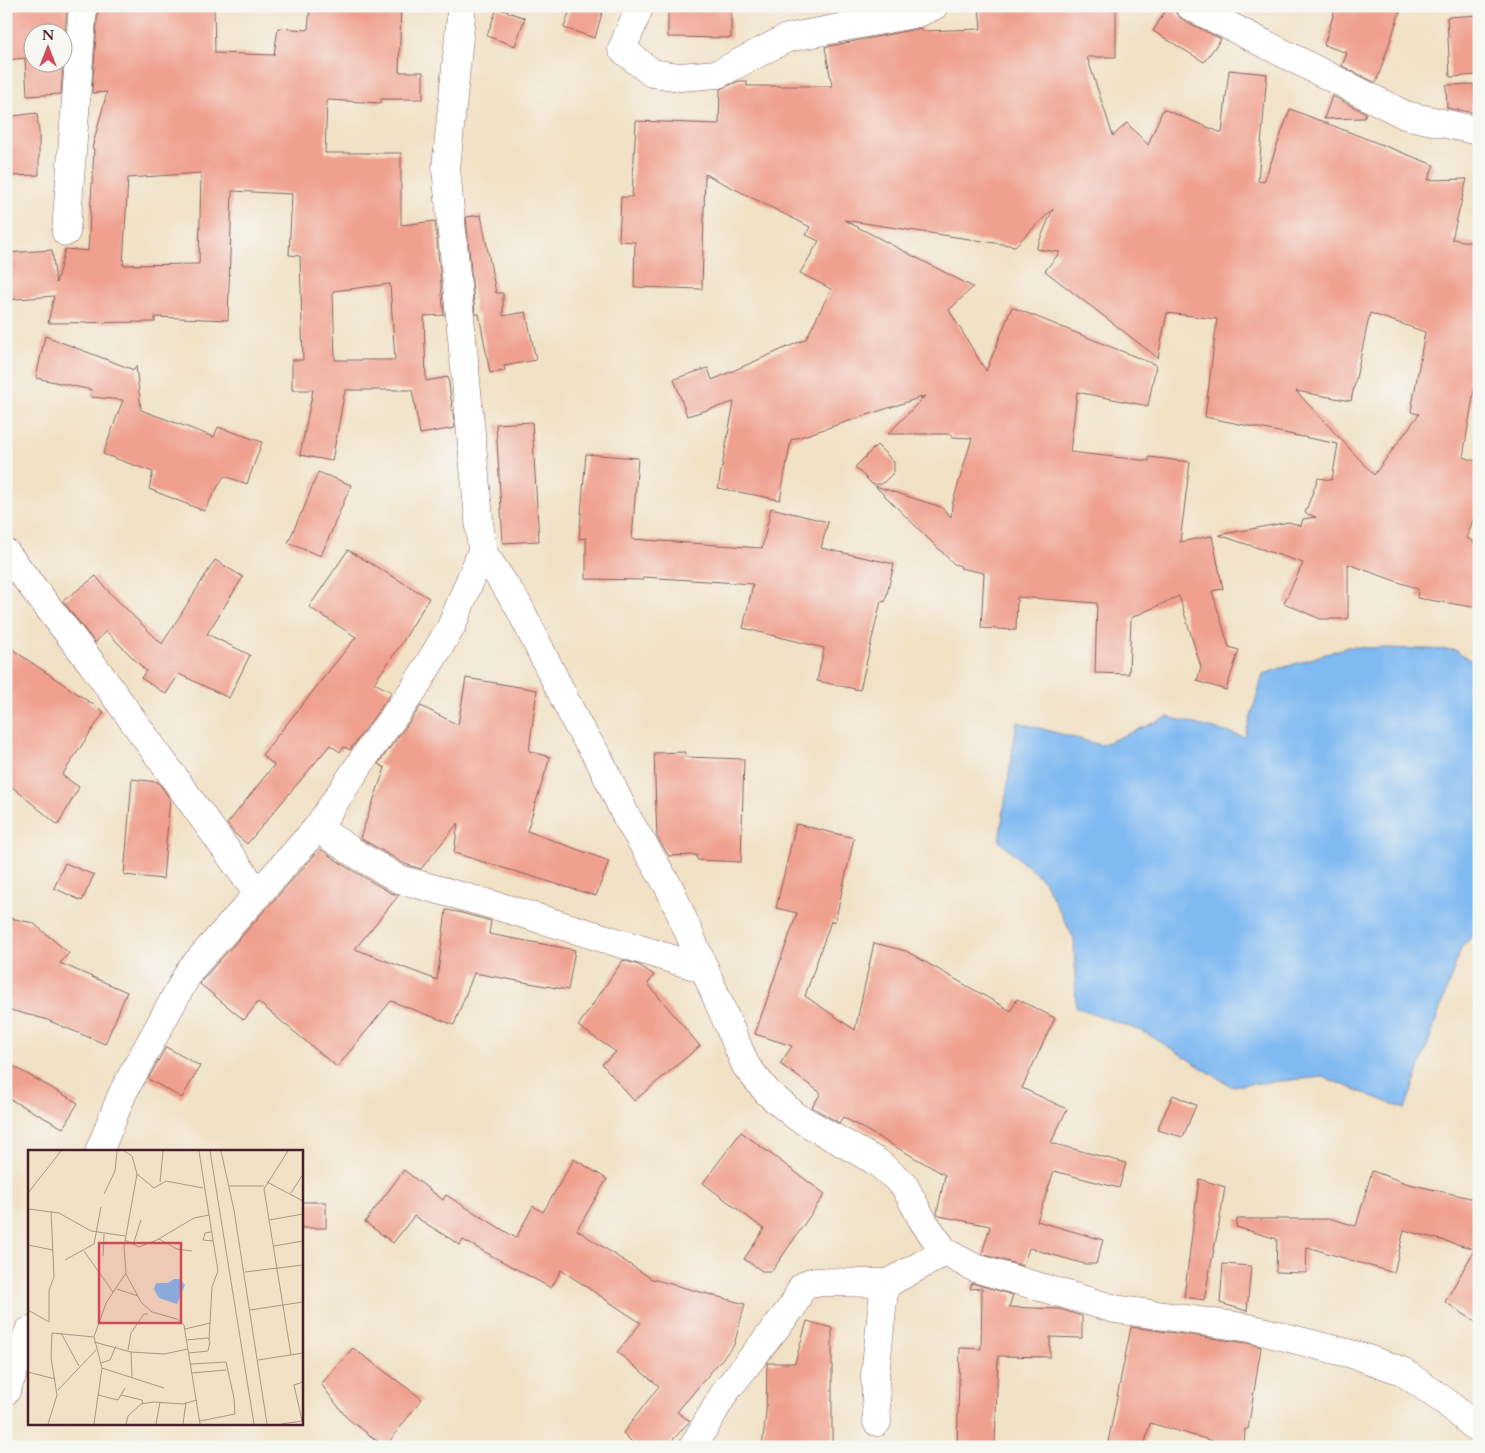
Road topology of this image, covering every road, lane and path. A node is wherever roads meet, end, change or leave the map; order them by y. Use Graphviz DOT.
graph roads {
  1 [pos="83,6"];
  2 [pos="462,6"];
  3 [pos="638,6"];
  4 [pos="934,6"];
  5 [pos="1190,6"];
  6 [pos="1479,131"];
  7 [pos="66,232"];
  8 [pos="482,551"];
  9 [pos="6,553"];
  10 [pos="317,828"];
  11 [pos="258,894"];
  12 [pos="705,969"];
  13 [pos="100,1150"];
  14 [pos="945,1252"];
  15 [pos="888,1283"];
  16 [pos="28,1334"];
  17 [pos="6,1391"];
  18 [pos="877,1422"];
  19 [pos="1479,1430"];
  20 [pos="693,1447"];
  1 -- 7 [label="street"];
  2 -- 8 [label="street"];
  3 -- 4 [label="street"];
  5 -- 6 [label="street"];
  8 -- 10 [label="street"];
  8 -- 12 [label="street"];
  9 -- 11 [label="street"];
  10 -- 11 [label="street"];
  10 -- 12 [label="street"];
  11 -- 13 [label="street"];
  12 -- 14 [label="street"];
  14 -- 15 [label="street"];
  14 -- 19 [label="street"];
  15 -- 18 [label="street"];
  15 -- 20 [label="street"];
  16 -- 17 [label="street"];
}
